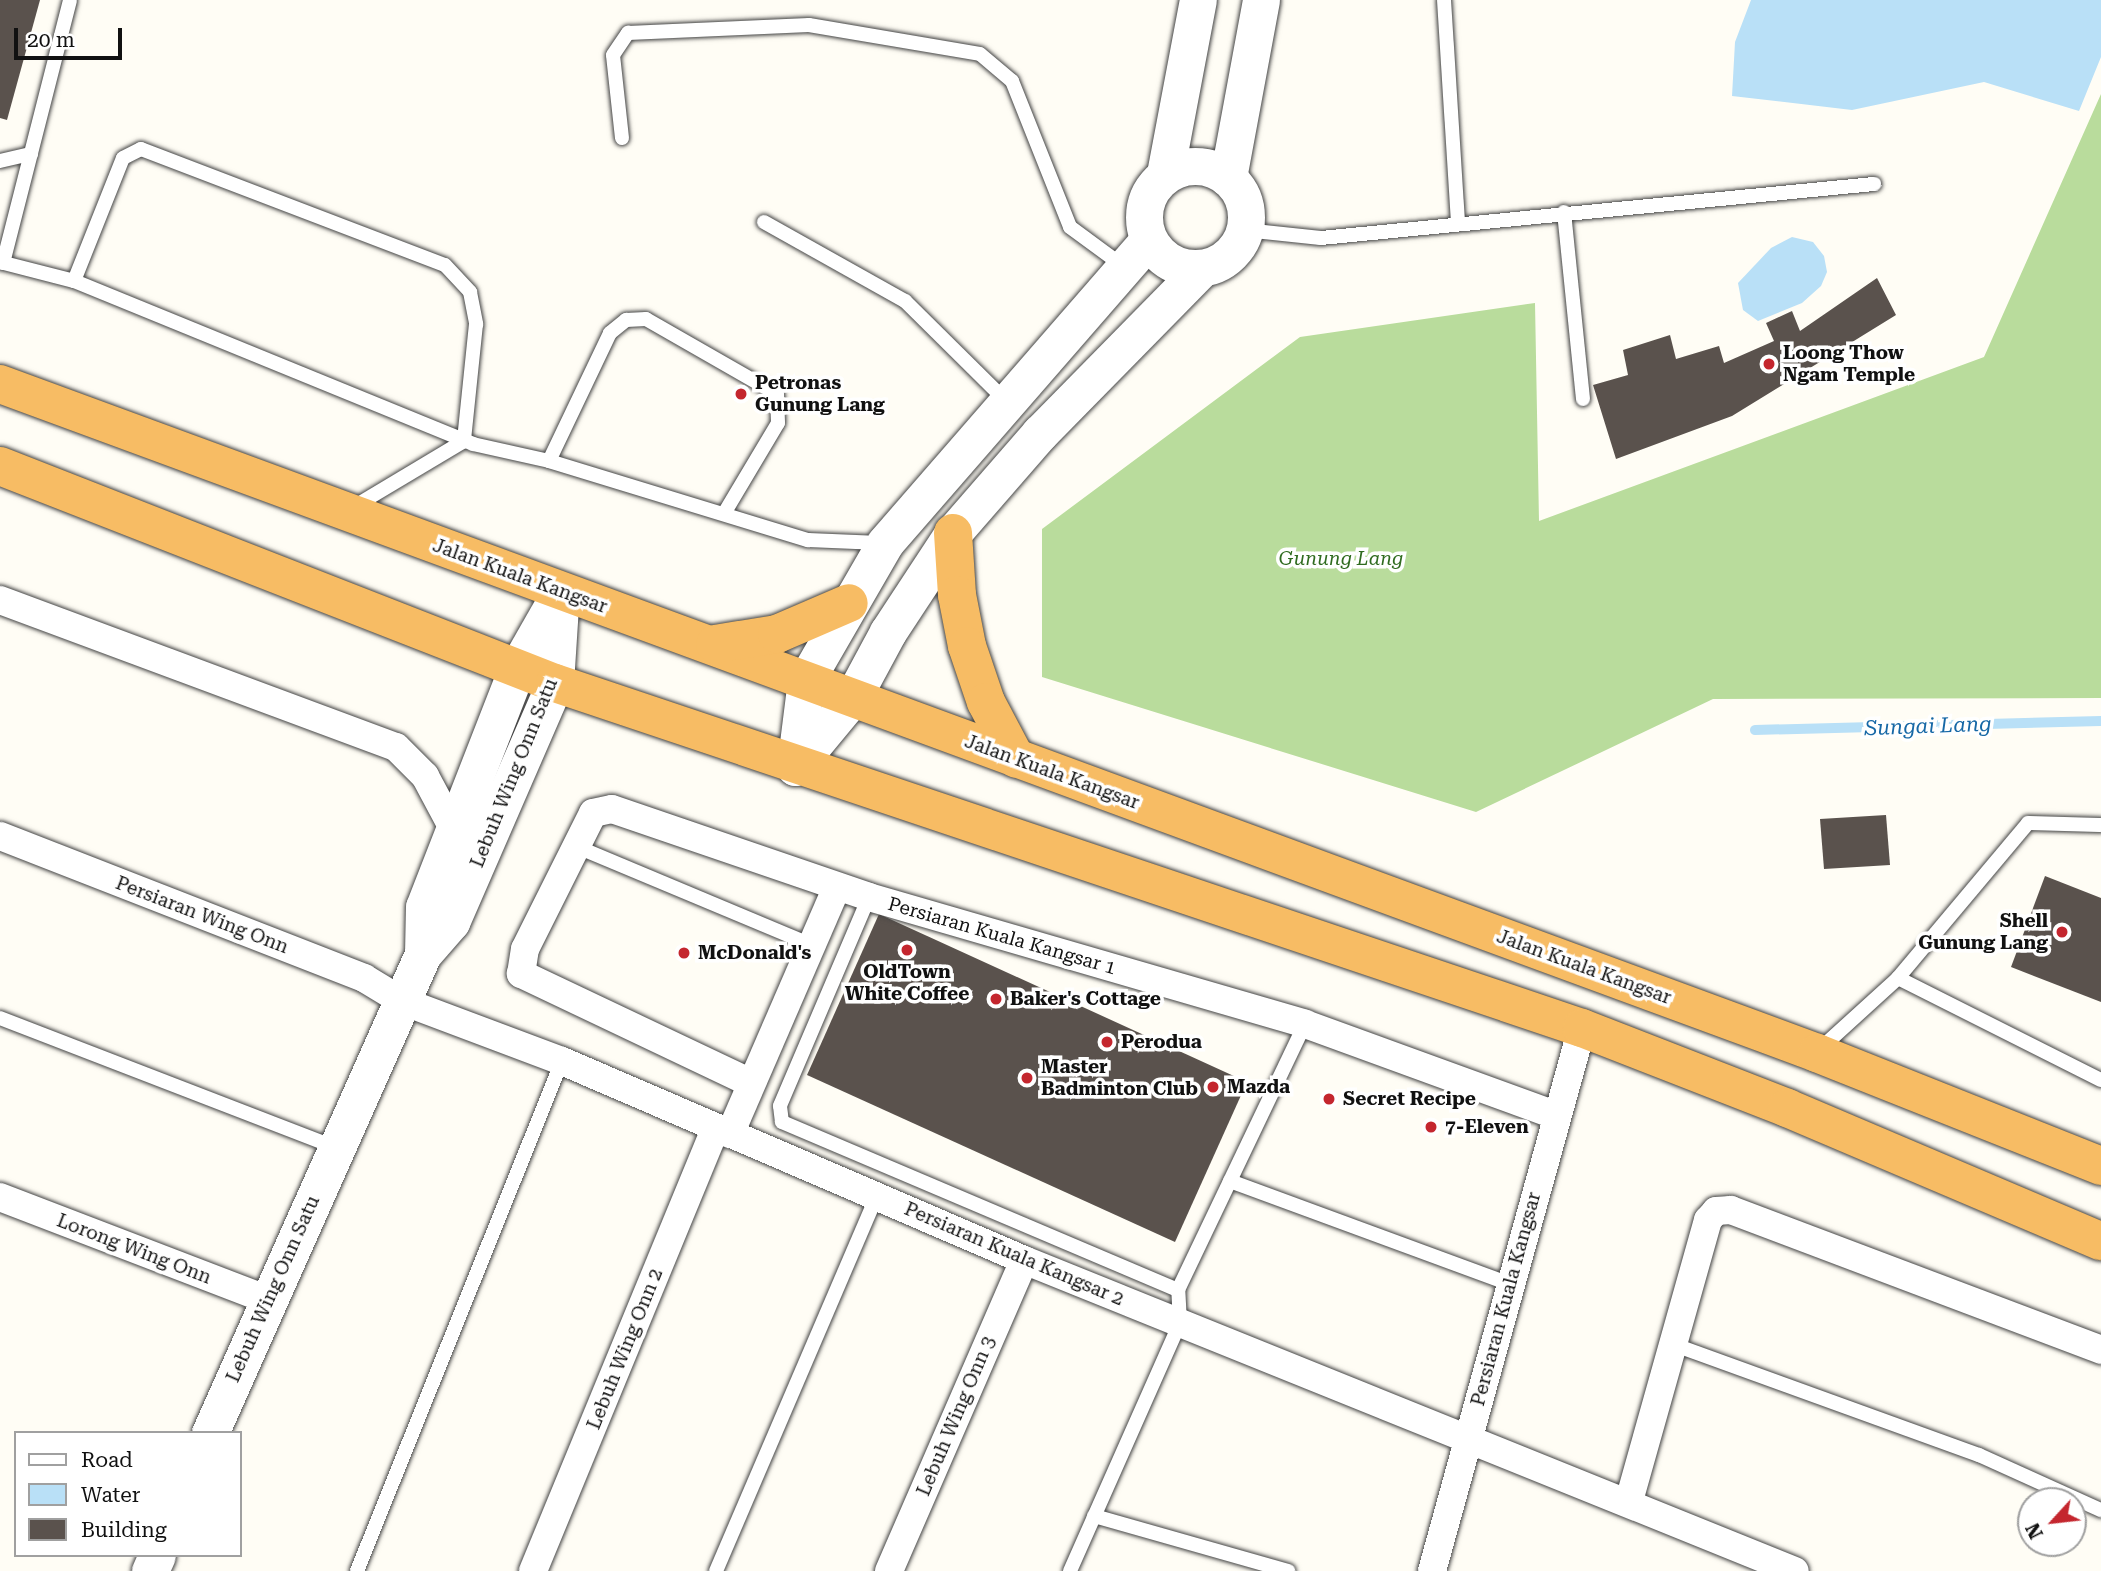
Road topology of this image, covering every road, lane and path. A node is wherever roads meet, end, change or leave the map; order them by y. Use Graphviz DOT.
graph roads {
  1 [pos="70,0"];
  2 [pos="1198,0"];
  3 [pos="1261,0"];
  4 [pos="1444,0"];
  5 [pos="622,138"];
  6 [pos="31,154"];
  7 [pos="0,161"];
  8 [pos="1165,174"];
  9 [pos="1228,178"];
  10 [pos="1874,184"];
  11 [pos="1564,212"];
  12 [pos="764,222"];
  13 [pos="1458,222"];
  14 [pos="1245,230"];
  15 [pos="1148,240"];
  16 [pos="1,262"];
  17 [pos="1124,267"];
  18 [pos="1201,269"];
  19 [pos="74,281"];
  20 [pos="0,384"];
  21 [pos="1583,399"];
  22 [pos="1006,401"];
  23 [pos="464,441"];
  24 [pos="549,461"];
  25 [pos="0,466"];
  26 [pos="345,512"];
  27 [pos="725,512"];
  28 [pos="953,533"];
  29 [pos="885,543"];
  30 [pos="561,591"];
  31 [pos="0,600"];
  32 [pos="849,603"];
  33 [pos="709,644"];
  34 [pos="517,668"];
  35 [pos="806,680"];
  36 [pos="555,683"];
  37 [pos="853,697"];
  38 [pos="1016,759"];
  39 [pos="795,767"];
  40 [pos="2101,825"];
  41 [pos="454,830"];
  42 [pos="0,836"];
  43 [pos="576,846"];
  44 [pos="837,887"];
  45 [pos="869,897"];
  46 [pos="812,945"];
  47 [pos="423,954"];
  48 [pos="1898,978"];
  49 [pos="402,1001"];
  50 [pos="0,1018"];
  51 [pos="1305,1024"];
  52 [pos="1582,1028"];
  53 [pos="1817,1053"];
  54 [pos="562,1061"];
  55 [pos="2101,1080"];
  56 [pos="751,1083"];
  57 [pos="1555,1115"];
  58 [pos="723,1131"];
  59 [pos="335,1147"];
  60 [pos="2101,1166"];
  61 [pos="1230,1181"];
  62 [pos="0,1197"];
  63 [pos="876,1197"];
  64 [pos="2101,1241"];
  65 [pos="1024,1260"];
  66 [pos="1510,1284"];
  67 [pos="1178,1290"];
  68 [pos="268,1300"];
  69 [pos="1180,1323"];
  70 [pos="1675,1345"];
  71 [pos="2101,1350"];
  72 [pos="211,1431"];
  73 [pos="1469,1437"];
  74 [pos="1629,1501"];
  75 [pos="2101,1510"];
  76 [pos="1094,1516"];
  77 [pos="1784,1569"];
  78 [pos="357,1571"];
  79 [pos="533,1571"];
  80 [pos="716,1571"];
  81 [pos="889,1571"];
  82 [pos="1070,1571"];
  83 [pos="1288,1571"];
  84 [pos="1432,1571"];
  1 -- 6 [label="lane"];
  2 -- 8 [label="street"];
  3 -- 9 [label="street"];
  4 -- 13 [label="lane"];
  5 -- 17 [label="lane"];
  6 -- 7 [label="lane"];
  6 -- 16 [label="lane"];
  8 -- 9 [label="street"];
  8 -- 15 [label="street"];
  9 -- 14 [label="street"];
  10 -- 11 [label="lane"];
  11 -- 13 [label="lane"];
  11 -- 21 [label="lane"];
  12 -- 22 [label="lane"];
  13 -- 14 [label="lane"];
  14 -- 18 [label="street"];
  15 -- 17 [label="street"];
  15 -- 18 [label="street"];
  16 -- 19 [label="lane"];
  17 -- 22 [label="street"];
  18 -- 28 [label="street"];
  19 -- 23 [label="lane"];
  19 -- 23 [label="lane"];
  20 -- 26 [label="highway, Jalan Kuala Kangsar"];
  22 -- 29 [label="street"];
  23 -- 24 [label="lane"];
  23 -- 26 [label="lane"];
  24 -- 27 [label="lane"];
  24 -- 27 [label="lane"];
  25 -- 34 [label="highway"];
  26 -- 30 [label="highway, Jalan Kuala Kangsar"];
  27 -- 29 [label="lane"];
  28 -- 37 [label="street"];
  28 -- 38 [label="highway"];
  29 -- 32 [label="street"];
  30 -- 33 [label="highway, Jalan Kuala Kangsar"];
  30 -- 34 [label="street, Lebuh Wing Onn Satu"];
  30 -- 36 [label="street, Lebuh Wing Onn Satu"];
  31 -- 41 [label="street"];
  32 -- 33 [label="highway"];
  32 -- 35 [label="street"];
  33 -- 35 [label="highway, Jalan Kuala Kangsar"];
  34 -- 36 [label="highway"];
  34 -- 41 [label="street, Lebuh Wing Onn Satu"];
  35 -- 37 [label="highway, Jalan Kuala Kangsar"];
  35 -- 39 [label="street"];
  36 -- 39 [label="highway"];
  36 -- 47 [label="street, Lebuh Wing Onn Satu"];
  37 -- 38 [label="highway, Jalan Kuala Kangsar"];
  37 -- 39 [label="street"];
  38 -- 53 [label="highway, Jalan Kuala Kangsar"];
  39 -- 52 [label="highway"];
  40 -- 48 [label="lane"];
  41 -- 47 [label="street, Lebuh Wing Onn Satu"];
  42 -- 49 [label="street, Persiaran Wing Onn"];
  43 -- 44 [label="street, Persiaran Kuala Kangsar 1"];
  43 -- 46 [label="lane"];
  43 -- 56 [label="street, Persiaran Kuala Kangsar 1"];
  44 -- 45 [label="street, Persiaran Kuala Kangsar 1"];
  44 -- 46 [label="street, Lebuh Wing Onn 2"];
  45 -- 51 [label="street, Persiaran Kuala Kangsar 1"];
  45 -- 67 [label="lane"];
  46 -- 56 [label="street, Lebuh Wing Onn 2"];
  47 -- 49 [label="street, Lebuh Wing Onn Satu"];
  48 -- 53 [label="lane"];
  48 -- 55 [label="lane"];
  49 -- 54 [label="street, Persiaran Kuala Kangsar 2"];
  49 -- 59 [label="street, Lebuh Wing Onn Satu"];
  50 -- 59 [label="lane"];
  51 -- 57 [label="street, Persiaran Kuala Kangsar 1"];
  51 -- 61 [label="lane"];
  52 -- 57 [label="street, Persiaran Kuala Kangsar"];
  52 -- 64 [label="highway"];
  53 -- 60 [label="highway, Jalan Kuala Kangsar"];
  54 -- 58 [label="street, Persiaran Kuala Kangsar 2"];
  54 -- 78 [label="lane"];
  56 -- 58 [label="street, Lebuh Wing Onn 2"];
  57 -- 66 [label="street, Persiaran Kuala Kangsar"];
  58 -- 63 [label="street, Persiaran Kuala Kangsar 2"];
  58 -- 79 [label="street, Lebuh Wing Onn 2"];
  59 -- 68 [label="street, Lebuh Wing Onn Satu"];
  61 -- 66 [label="lane"];
  61 -- 67 [label="lane"];
  62 -- 68 [label="street, Lorong Wing Onn"];
  63 -- 65 [label="street, Persiaran Kuala Kangsar 2"];
  63 -- 80 [label="lane"];
  65 -- 69 [label="street, Persiaran Kuala Kangsar 2"];
  65 -- 81 [label="street, Lebuh Wing Onn 3"];
  66 -- 73 [label="street, Persiaran Kuala Kangsar"];
  67 -- 69 [label="lane"];
  68 -- 72 [label="street, Lebuh Wing Onn Satu"];
  69 -- 73 [label="street, Persiaran Kuala Kangsar 2"];
  69 -- 76 [label="lane"];
  70 -- 71 [label="street"];
  70 -- 74 [label="street"];
  70 -- 75 [label="lane"];
  73 -- 74 [label="street, Persiaran Kuala Kangsar 2"];
  73 -- 84 [label="street, Persiaran Kuala Kangsar"];
  74 -- 77 [label="street, Persiaran Kuala Kangsar 2"];
  76 -- 82 [label="lane"];
  76 -- 83 [label="lane"];
}
